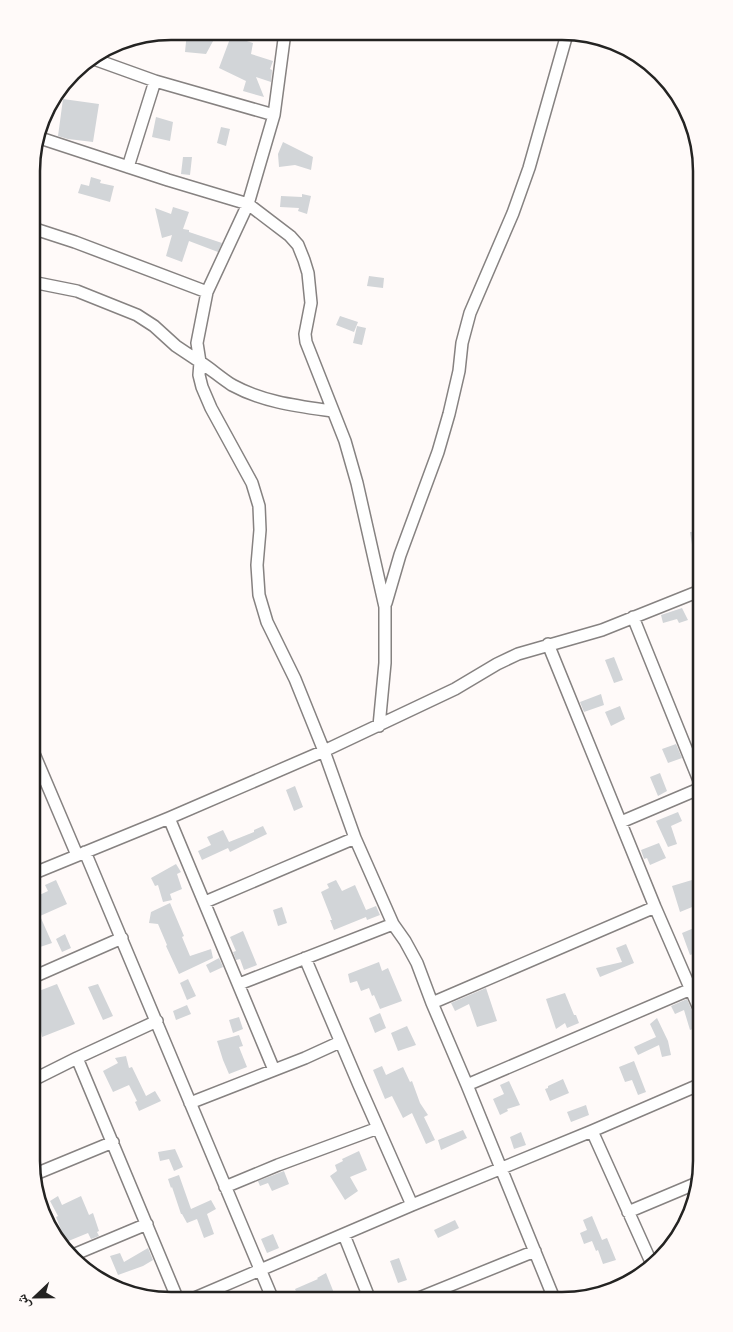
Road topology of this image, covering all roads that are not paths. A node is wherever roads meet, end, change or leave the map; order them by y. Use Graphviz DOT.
graph roads {
  1 [pos="284,40"];
  2 [pos="565,40"];
  3 [pos="99,61"];
  4 [pos="155,81"];
  5 [pos="274,115"];
  6 [pos="44,139"];
  7 [pos="128,167"];
  8 [pos="248,204"];
  9 [pos="40,231"];
  10 [pos="40,284"];
  11 [pos="207,292"];
  12 [pos="200,362"];
  13 [pos="332,411"];
  14 [pos="693,594"];
  15 [pos="385,607"];
  16 [pos="633,617"];
  17 [pos="548,644"];
  18 [pos="379,726"];
  19 [pos="324,751"];
  20 [pos="40,765"];
  21 [pos="693,768"];
  22 [pos="693,791"];
  23 [pos="169,818"];
  24 [pos="621,822"];
  25 [pos="356,838"];
  26 [pos="81,854"];
  27 [pos="40,871"];
  28 [pos="205,902"];
  29 [pos="655,906"];
  30 [pos="393,924"];
  31 [pos="122,938"];
  32 [pos="305,958"];
  33 [pos="40,974"];
  34 [pos="239,984"];
  35 [pos="691,989"];
  36 [pos="693,993"];
  37 [pos="432,1003"];
  38 [pos="157,1021"];
  39 [pos="340,1042"];
  40 [pos="77,1058"];
  41 [pos="274,1070"];
  42 [pos="40,1076"];
  43 [pos="467,1085"];
  44 [pos="693,1088"];
  45 [pos="190,1103"];
  46 [pos="378,1128"];
  47 [pos="592,1131"];
  48 [pos="112,1142"];
  49 [pos="500,1168"];
  50 [pos="40,1172"];
  51 [pos="690,1186"];
  52 [pos="225,1187"];
  53 [pos="412,1205"];
  54 [pos="628,1212"];
  55 [pos="147,1224"];
  56 [pos="344,1235"];
  57 [pos="535,1251"];
  58 [pos="77,1253"];
  59 [pos="649,1260"];
  60 [pos="260,1271"];
  61 [pos="175,1292"];
  62 [pos="209,1292"];
  63 [pos="269,1292"];
  64 [pos="367,1292"];
  65 [pos="434,1292"];
  66 [pos="551,1292"];
  1 -- 5 [label="street"];
  2 -- 15 [label="street"];
  3 -- 4 [label="street"];
  4 -- 5 [label="street"];
  4 -- 7 [label="street"];
  5 -- 8 [label="street"];
  6 -- 7 [label="street"];
  7 -- 8 [label="street"];
  8 -- 11 [label="street"];
  8 -- 13 [label="street"];
  9 -- 11 [label="street"];
  10 -- 12 [label="street"];
  11 -- 12 [label="street"];
  12 -- 13 [label="street"];
  12 -- 19 [label="street"];
  13 -- 15 [label="street"];
  14 -- 16 [label="street"];
  15 -- 18 [label="street"];
  16 -- 17 [label="street"];
  16 -- 21 [label="street"];
  17 -- 18 [label="street"];
  17 -- 24 [label="street"];
  18 -- 19 [label="street"];
  19 -- 23 [label="street"];
  19 -- 25 [label="street"];
  20 -- 26 [label="street"];
  22 -- 24 [label="street"];
  23 -- 26 [label="street"];
  23 -- 28 [label="street"];
  24 -- 29 [label="street"];
  25 -- 28 [label="street"];
  25 -- 30 [label="street"];
  26 -- 27 [label="street"];
  26 -- 31 [label="street"];
  28 -- 34 [label="street"];
  29 -- 35 [label="street"];
  29 -- 37 [label="street"];
  30 -- 32 [label="street"];
  30 -- 37 [label="street"];
  31 -- 33 [label="street"];
  31 -- 38 [label="street"];
  32 -- 34 [label="street"];
  32 -- 39 [label="street"];
  34 -- 41 [label="street"];
  35 -- 36 [label="street"];
  35 -- 43 [label="street"];
  37 -- 43 [label="street"];
  38 -- 40 [label="street"];
  38 -- 45 [label="street"];
  39 -- 41 [label="street"];
  39 -- 46 [label="street"];
  40 -- 42 [label="street"];
  40 -- 48 [label="street"];
  41 -- 45 [label="street"];
  43 -- 49 [label="street"];
  44 -- 47 [label="street"];
  45 -- 52 [label="street"];
  46 -- 52 [label="street"];
  46 -- 53 [label="street"];
  47 -- 49 [label="street"];
  47 -- 54 [label="street"];
  48 -- 50 [label="street"];
  48 -- 55 [label="street"];
  49 -- 53 [label="street"];
  49 -- 57 [label="street"];
  51 -- 54 [label="street"];
  52 -- 60 [label="street"];
  53 -- 56 [label="street"];
  54 -- 59 [label="street"];
  55 -- 58 [label="street"];
  55 -- 61 [label="street"];
  56 -- 60 [label="street"];
  56 -- 64 [label="street"];
  57 -- 65 [label="street"];
  57 -- 66 [label="street"];
  60 -- 62 [label="street"];
  60 -- 63 [label="street"];
}
